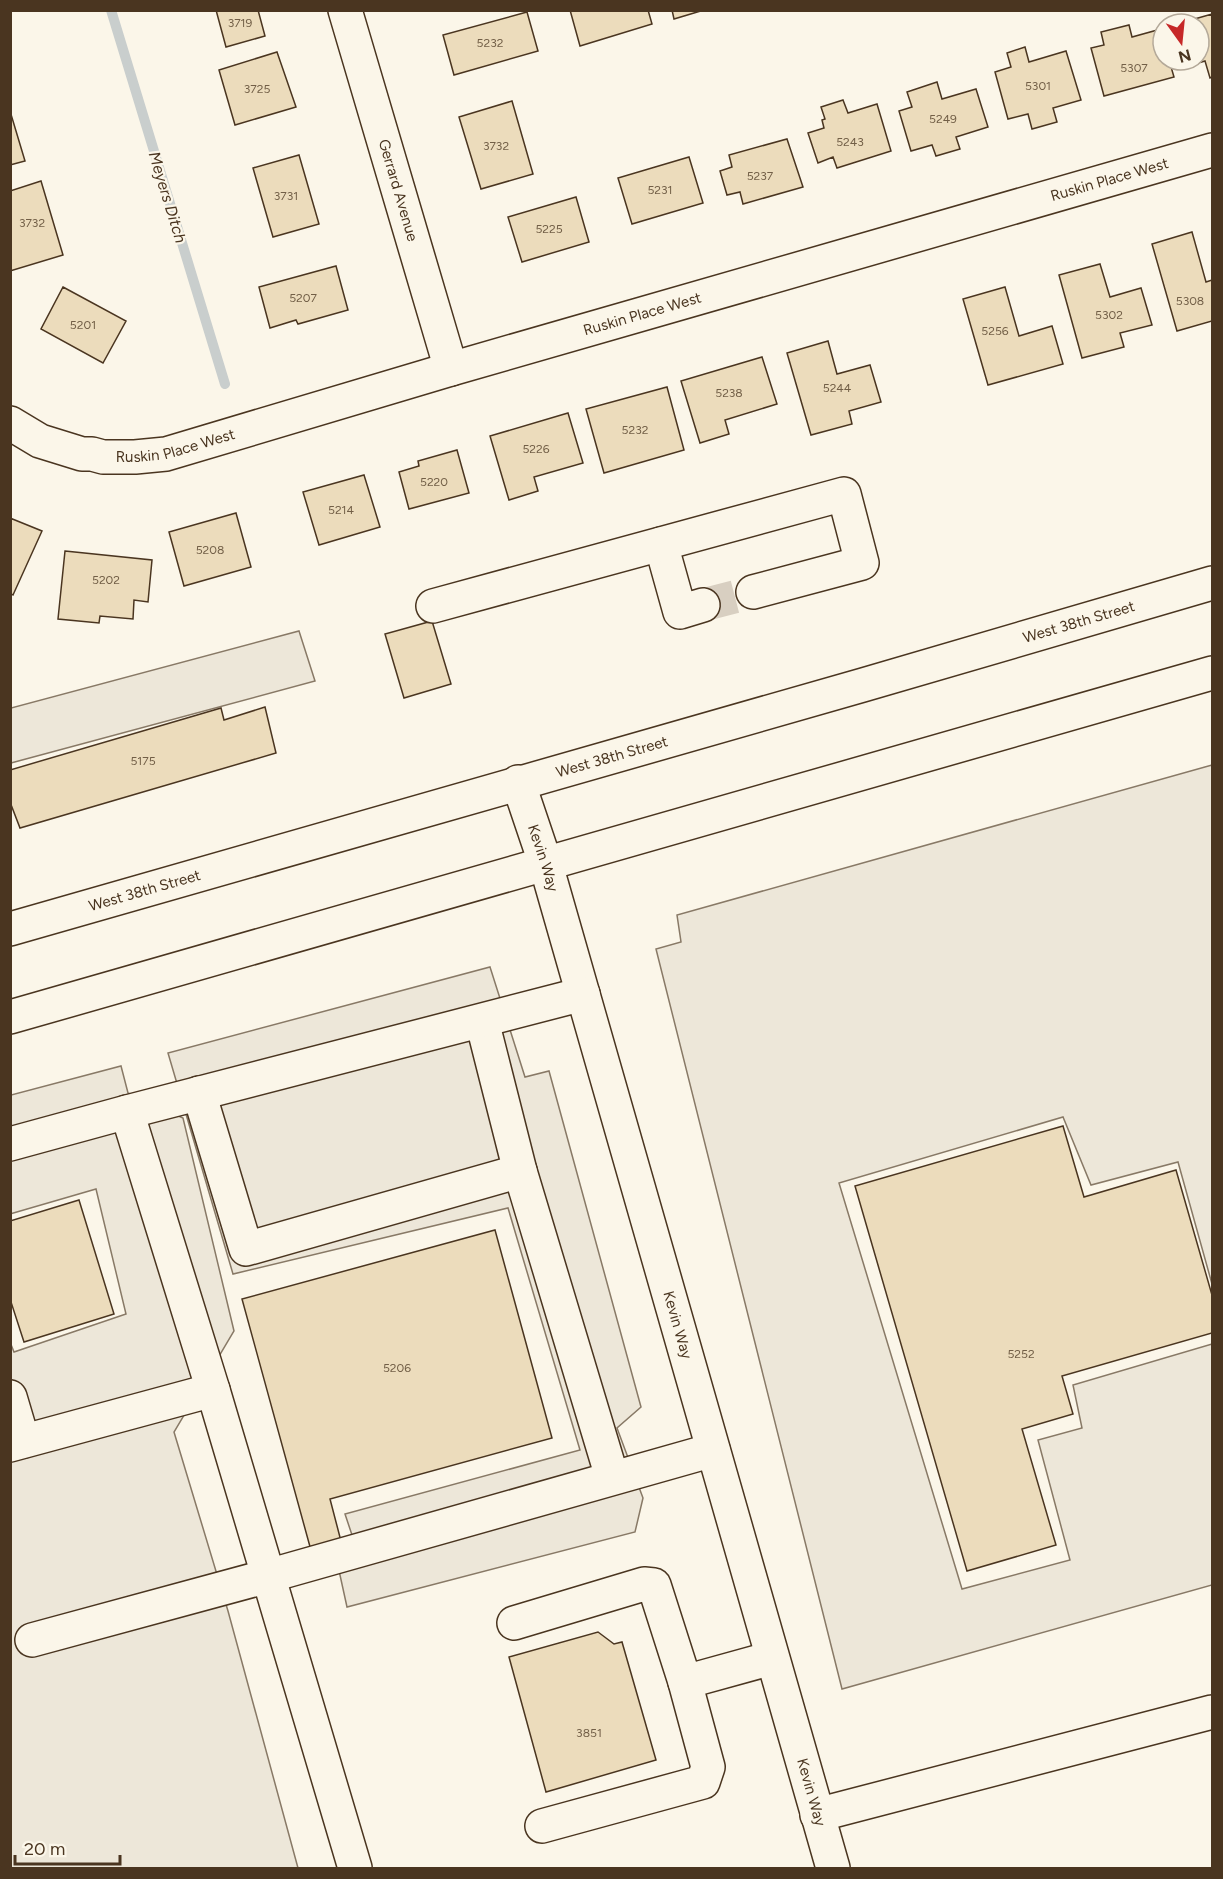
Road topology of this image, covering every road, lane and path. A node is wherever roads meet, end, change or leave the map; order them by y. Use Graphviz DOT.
graph roads {
  1 [pos="345,10"];
  2 [pos="1212,150"];
  3 [pos="451,369"];
  4 [pos="10,423"];
  5 [pos="661,544"];
  6 [pos="1212,583"];
  7 [pos="753,592"];
  8 [pos="704,605"];
  9 [pos="433,606"];
  10 [pos="1212,673"];
  11 [pos="518,782"];
  12 [pos="546,865"];
  13 [pos="10,929"];
  14 [pos="582,994"];
  15 [pos="10,1017"];
  16 [pos="482,1021"];
  17 [pos="199,1093"];
  18 [pos="127,1112"];
  19 [pos="10,1143"];
  20 [pos="520,1171"];
  21 [pos="213,1390"];
  22 [pos="10,1397"];
  23 [pos="17,1443"];
  24 [pos="713,1450"];
  25 [pos="612,1477"];
  26 [pos="268,1576"];
  27 [pos="514,1623"];
  28 [pos="32,1640"];
  29 [pos="772,1658"];
  30 [pos="685,1682"];
  31 [pos="1212,1712"];
  32 [pos="818,1815"];
  33 [pos="542,1826"];
  34 [pos="355,1869"];
  35 [pos="832,1869"];
  1 -- 3 [label="street, Gerrard Avenue"];
  2 -- 3 [label="street, Ruskin Place West"];
  3 -- 4 [label="street, Ruskin Place West"];
  5 -- 7 [label="street"];
  5 -- 8 [label="street"];
  5 -- 9 [label="street"];
  6 -- 11 [label="street, West 38th Street"];
  10 -- 12 [label="street"];
  11 -- 12 [label="street, Kevin Way"];
  11 -- 13 [label="street, West 38th Street"];
  12 -- 14 [label="street, Kevin Way"];
  12 -- 15 [label="street"];
  14 -- 16 [label="street"];
  14 -- 24 [label="street, Kevin Way"];
  16 -- 17 [label="street"];
  16 -- 20 [label="street"];
  17 -- 18 [label="street"];
  17 -- 20 [label="street"];
  18 -- 19 [label="street"];
  18 -- 21 [label="street"];
  20 -- 25 [label="street"];
  21 -- 23 [label="street"];
  21 -- 26 [label="street"];
  22 -- 23 [label="street"];
  24 -- 25 [label="street"];
  24 -- 29 [label="street, Kevin Way"];
  25 -- 26 [label="street"];
  26 -- 28 [label="street"];
  26 -- 34 [label="street"];
  27 -- 30 [label="street"];
  29 -- 30 [label="street"];
  29 -- 32 [label="street, Kevin Way"];
  30 -- 33 [label="street"];
  31 -- 32 [label="street"];
  32 -- 35 [label="street, Kevin Way"];
}
